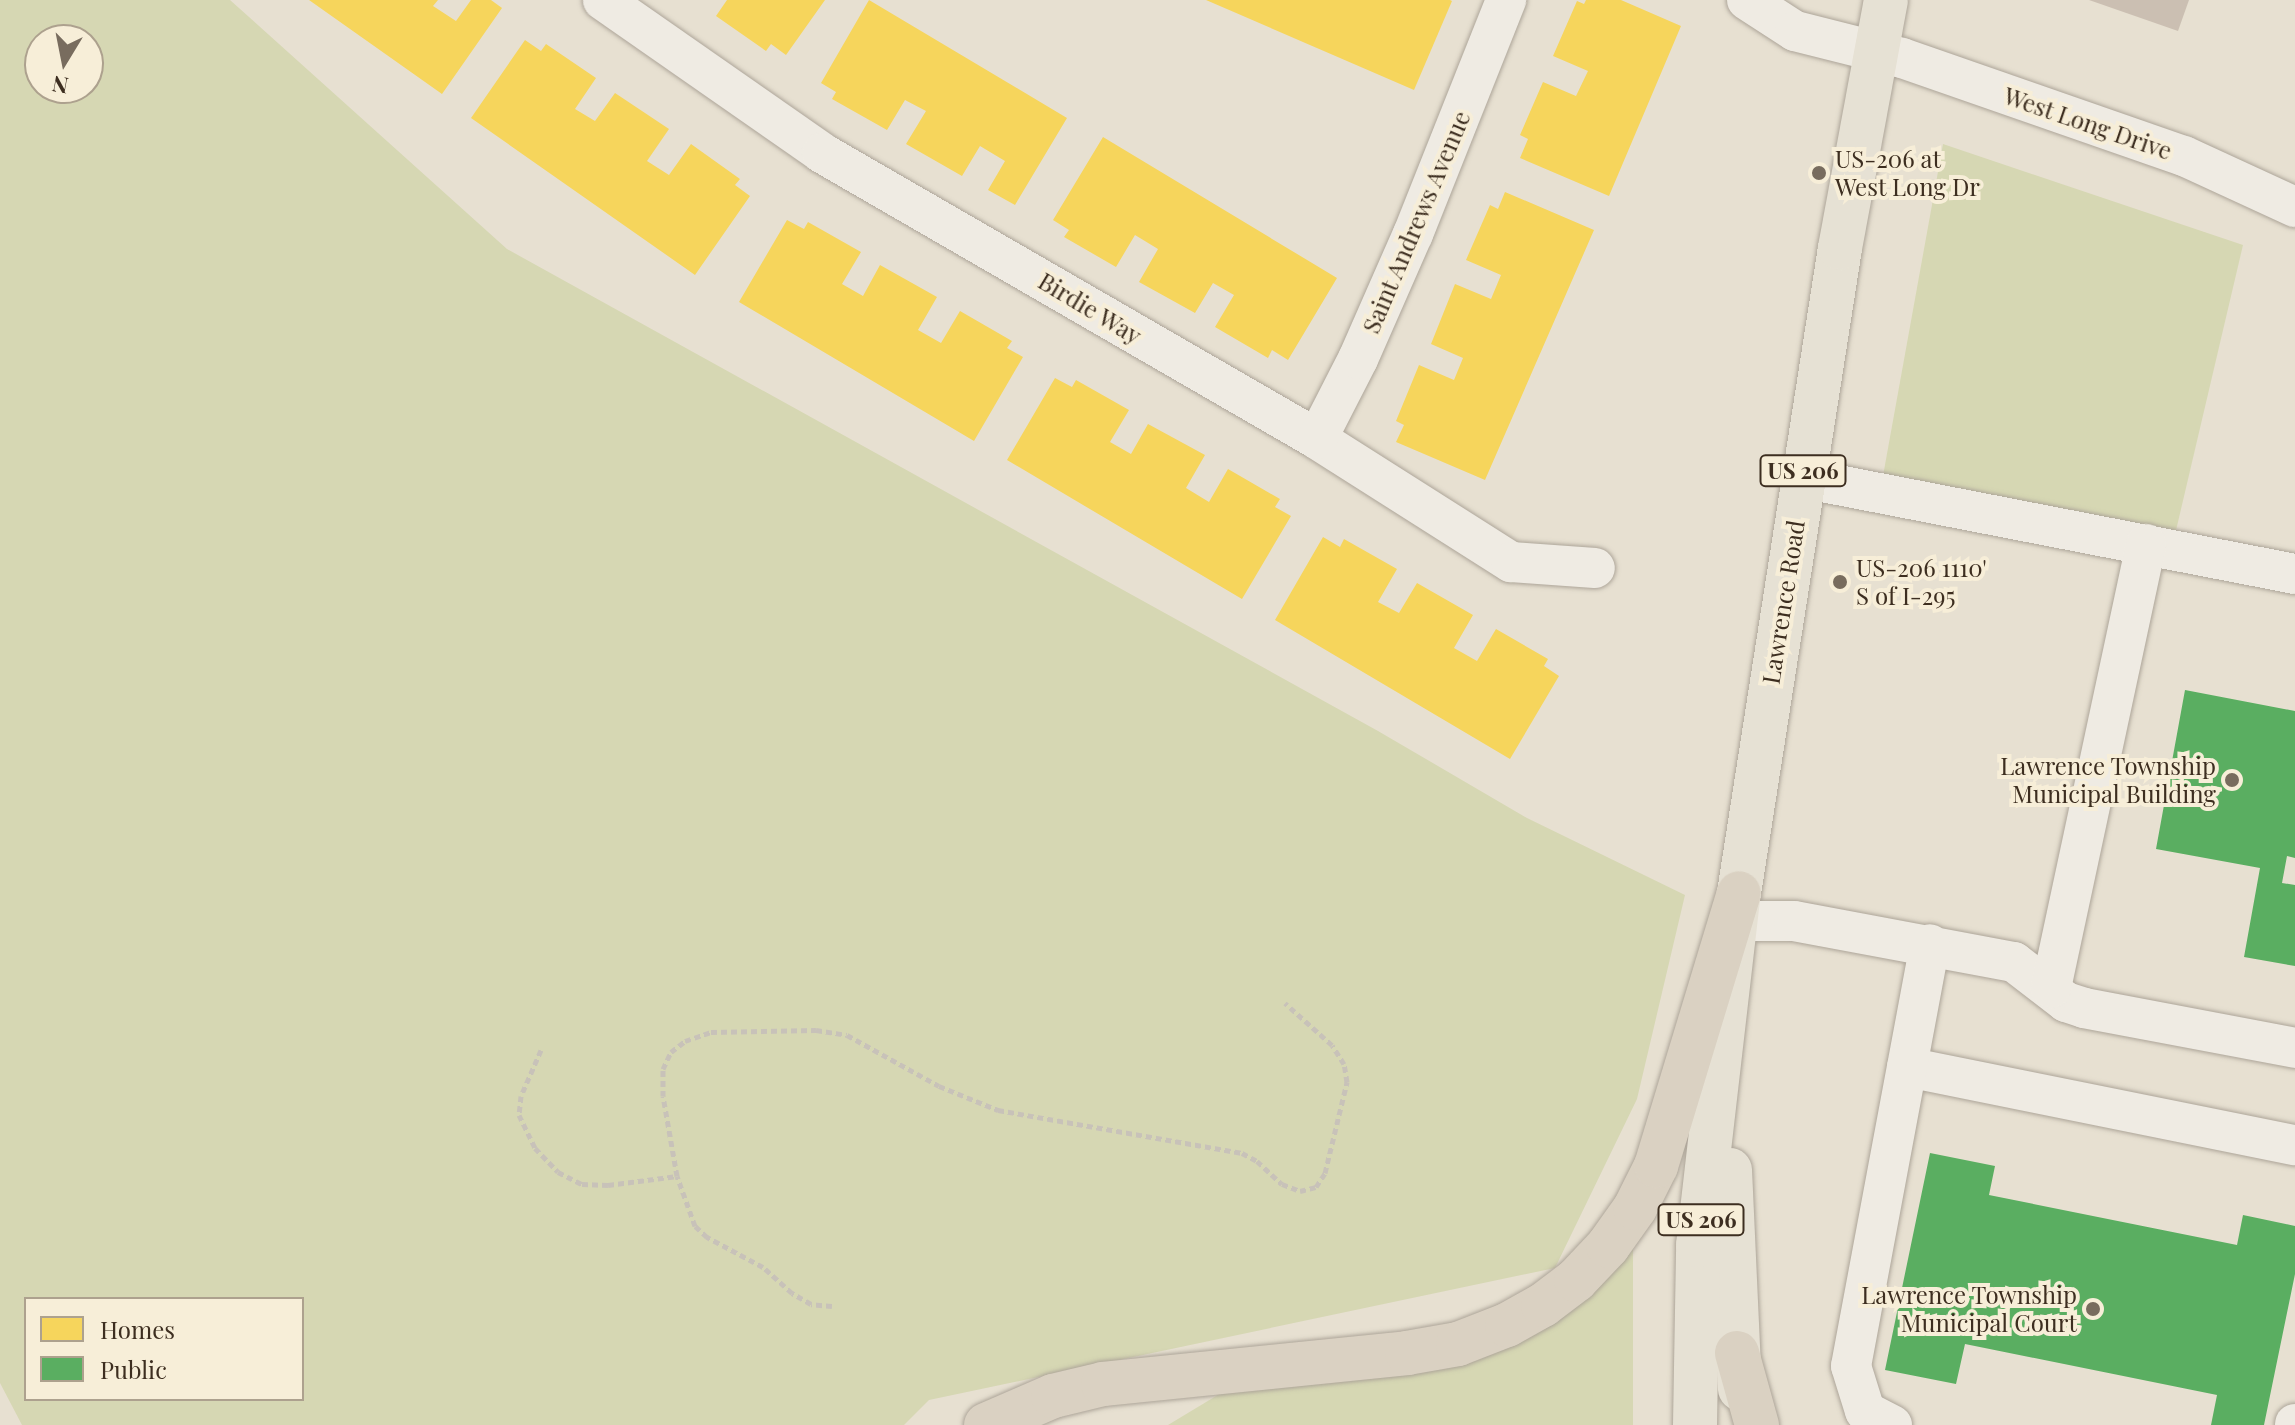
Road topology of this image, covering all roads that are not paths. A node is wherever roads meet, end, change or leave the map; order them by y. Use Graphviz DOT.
graph roads {
  1 [pos="603,0"];
  2 [pos="1506,0"];
  3 [pos="1747,0"];
  4 [pos="1886,0"];
  5 [pos="1877,52"];
  6 [pos="2295,207"];
  7 [pos="1317,439"];
  8 [pos="1802,478"];
  9 [pos="2146,544"];
  10 [pos="1595,568"];
  11 [pos="2295,574"];
  12 [pos="1738,907"];
  13 [pos="1930,944"];
  14 [pos="2051,988"];
  15 [pos="1726,1016"];
  16 [pos="2295,1048"];
  17 [pos="1907,1067"];
  18 [pos="2295,1145"];
  19 [pos="1737,1353"];
  20 [pos="986,1425"];
  21 [pos="1695,1425"];
  22 [pos="1742,1425"];
  23 [pos="1757,1425"];
  24 [pos="1892,1425"];
  1 -- 7 [label="street, Birdie Way"];
  2 -- 7 [label="street, Saint Andrews Avenue"];
  3 -- 5 [label="street, West Long Drive"];
  4 -- 5 [label="main road, Lawrence Road / US 206"];
  5 -- 6 [label="street, West Long Drive"];
  5 -- 8 [label="main road, Lawrence Road / US 206"];
  7 -- 10 [label="street, Birdie Way"];
  8 -- 9 [label="street"];
  8 -- 12 [label="main road, Lawrence Road / US 206"];
  9 -- 11 [label="street"];
  9 -- 14 [label="street"];
  12 -- 13 [label="street"];
  12 -- 15 [label="main road, Lawrence Road / US 206"];
  12 -- 20 [label="highway"];
  13 -- 14 [label="street"];
  13 -- 17 [label="street"];
  14 -- 16 [label="street"];
  15 -- 19 [label="main road, Lawrence Road / US 206"];
  15 -- 21 [label="main road, Lawrence Road / US 206"];
  17 -- 18 [label="street"];
  17 -- 24 [label="street"];
  19 -- 22 [label="main road, Lawrence Road / US 206"];
  19 -- 23 [label="highway"];
}
